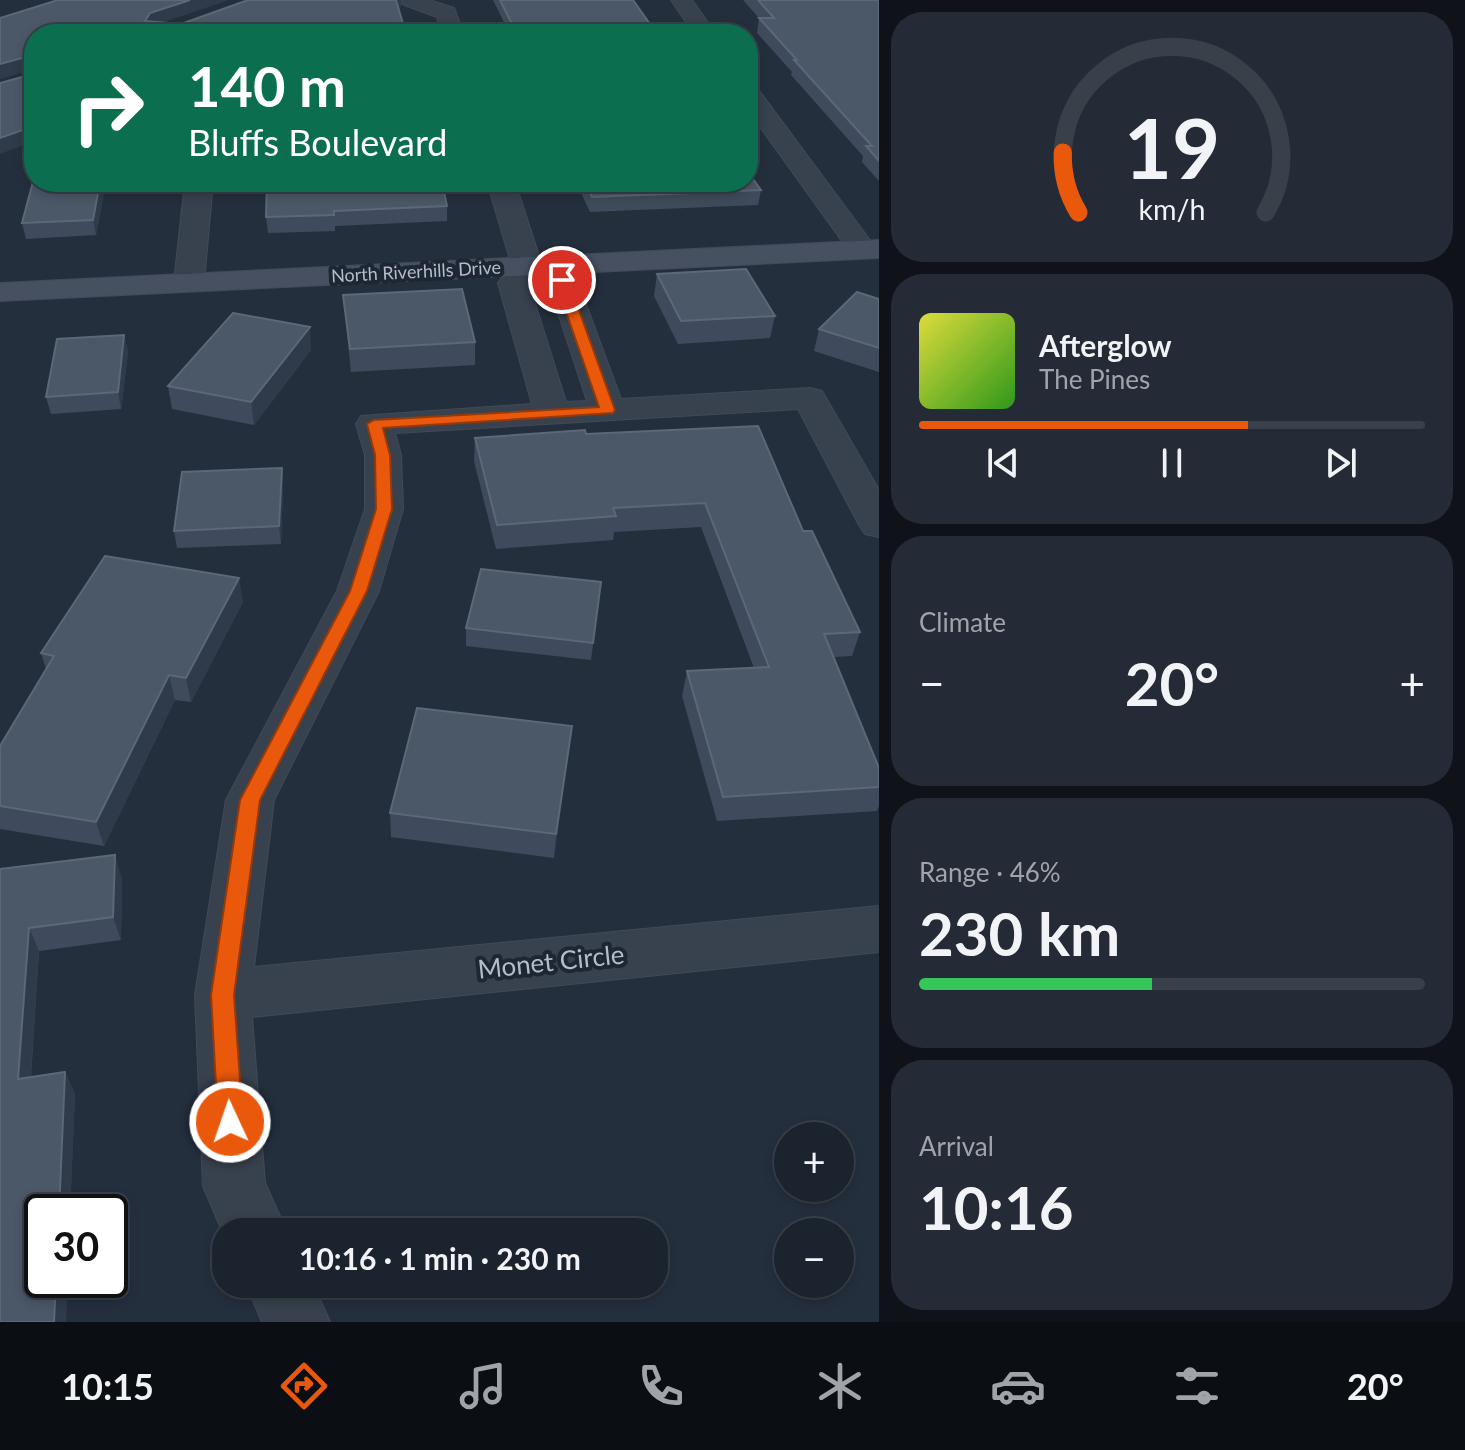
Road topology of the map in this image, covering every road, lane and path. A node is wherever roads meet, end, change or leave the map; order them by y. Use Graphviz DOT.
graph roads {
  1 [pos="409,0"];
  2 [pos="681,0"];
  3 [pos="450,24"];
  4 [pos="698,24"];
  5 [pos="758,106"];
  6 [pos="198,192"];
  7 [pos="504,192"];
  8 [pos="871,249"];
  9 [pos="528,267"];
  10 [pos="189,282"];
  11 [pos="0,292"];
  12 [pos="608,410"];
  13 [pos="552,414"];
  14 [pos="879,525"];
  15 [pos="879,929"];
  16 [pos="223,995"];
  17 [pos="249,1218"];
  18 [pos="285,1298"];
  19 [pos="296,1322"];
  1 -- 3 [label="street"];
  2 -- 4 [label="street"];
  5 -- 8 [label="street"];
  6 -- 10 [label="street"];
  7 -- 9 [label="street"];
  8 -- 9 [label="street, North Riverhills Drive"];
  9 -- 10 [label="street, North Riverhills Drive"];
  9 -- 12 [label="street"];
  9 -- 13 [label="street"];
  10 -- 11 [label="street, North Riverhills Drive"];
  12 -- 13 [label="street"];
  12 -- 14 [label="street"];
  13 -- 16 [label="street"];
  15 -- 16 [label="street, Monet Circle"];
  16 -- 17 [label="street"];
  18 -- 19 [label="street"];
}
